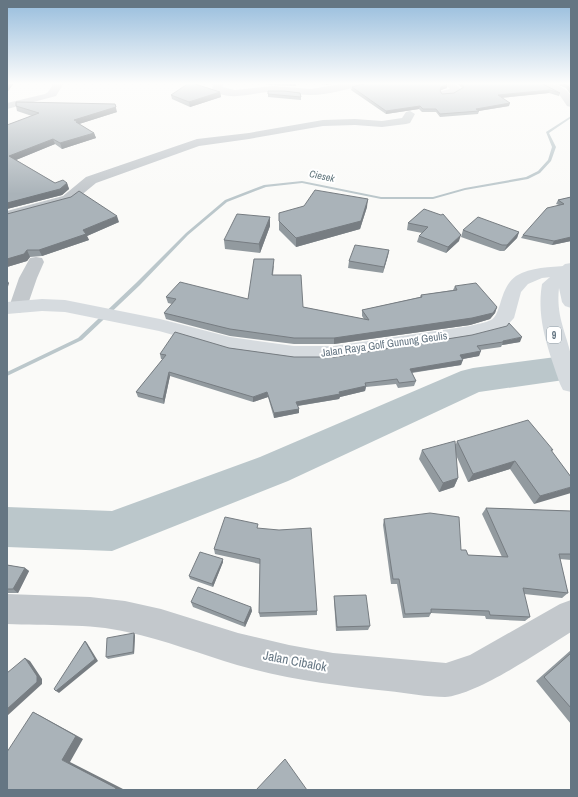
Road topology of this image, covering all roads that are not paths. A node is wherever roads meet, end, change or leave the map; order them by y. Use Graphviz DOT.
graph roads {
  1 [pos="406,120"];
  2 [pos="7,216"];
  3 [pos="36,262"];
  4 [pos="565,282"];
  5 [pos="13,307"];
  6 [pos="571,384"];
  7 [pos="7,609"];
  8 [pos="571,615"];
  1 -- 2 [label="street"];
  3 -- 5 [label="street"];
  4 -- 5 [label="main road, Jalan Raya Golf Gunung Geulis"];
  4 -- 6 [label="main road, 9"];
  7 -- 8 [label="street, Jalan Cibalok"];
}
